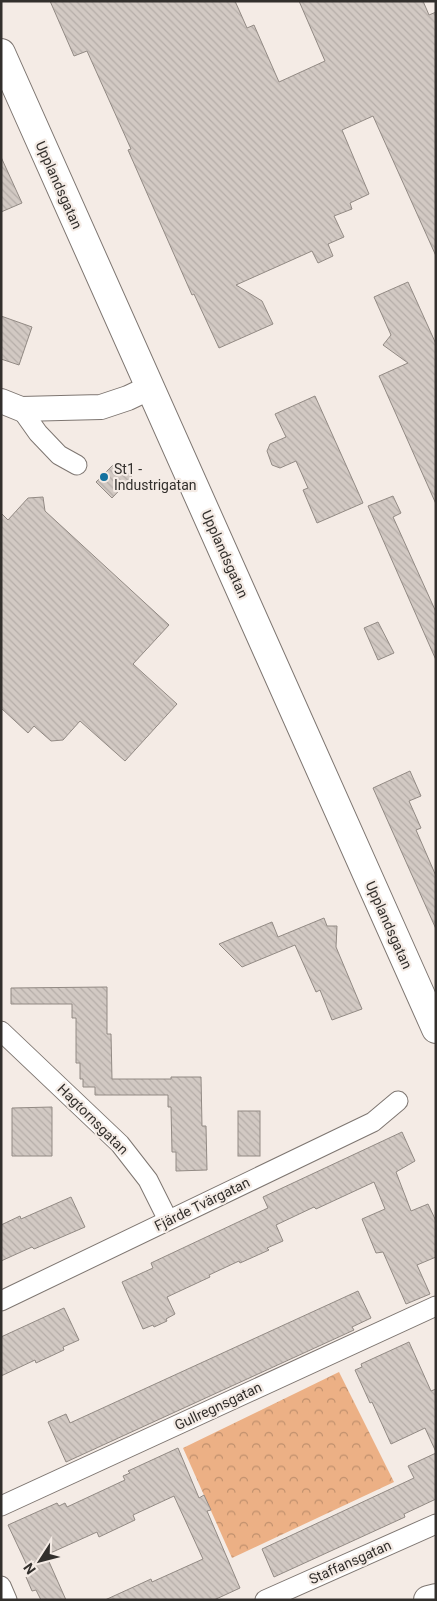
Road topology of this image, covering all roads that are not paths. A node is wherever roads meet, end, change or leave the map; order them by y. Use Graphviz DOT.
graph roads {
  1 [pos="1,53"];
  2 [pos="151,387"];
  3 [pos="11,405"];
  4 [pos="77,465"];
  5 [pos="436,1029"];
  6 [pos="1,1031"];
  7 [pos="398,1101"];
  8 [pos="168,1220"];
  9 [pos="1,1301"];
  10 [pos="436,1306"];
  11 [pos="1,1506"];
  12 [pos="436,1524"];
  13 [pos="1,1586"];
  14 [pos="436,1598"];
  15 [pos="8,1600"];
  16 [pos="265,1600"];
  17 [pos="428,1600"];
  1 -- 2 [label="main road, Upplandsgatan"];
  2 -- 3 [label="street"];
  2 -- 5 [label="main road, Upplandsgatan"];
  3 -- 4 [label="street"];
  6 -- 8 [label="street, Hagtornsgatan"];
  7 -- 8 [label="street, Fjärde Tvärgatan"];
  8 -- 9 [label="street, Fjärde Tvärgatan"];
  10 -- 11 [label="street, Gullregnsgatan"];
  12 -- 16 [label="street, Staffansgatan"];
  13 -- 15 [label="street"];
  14 -- 17 [label="main road"];
}
